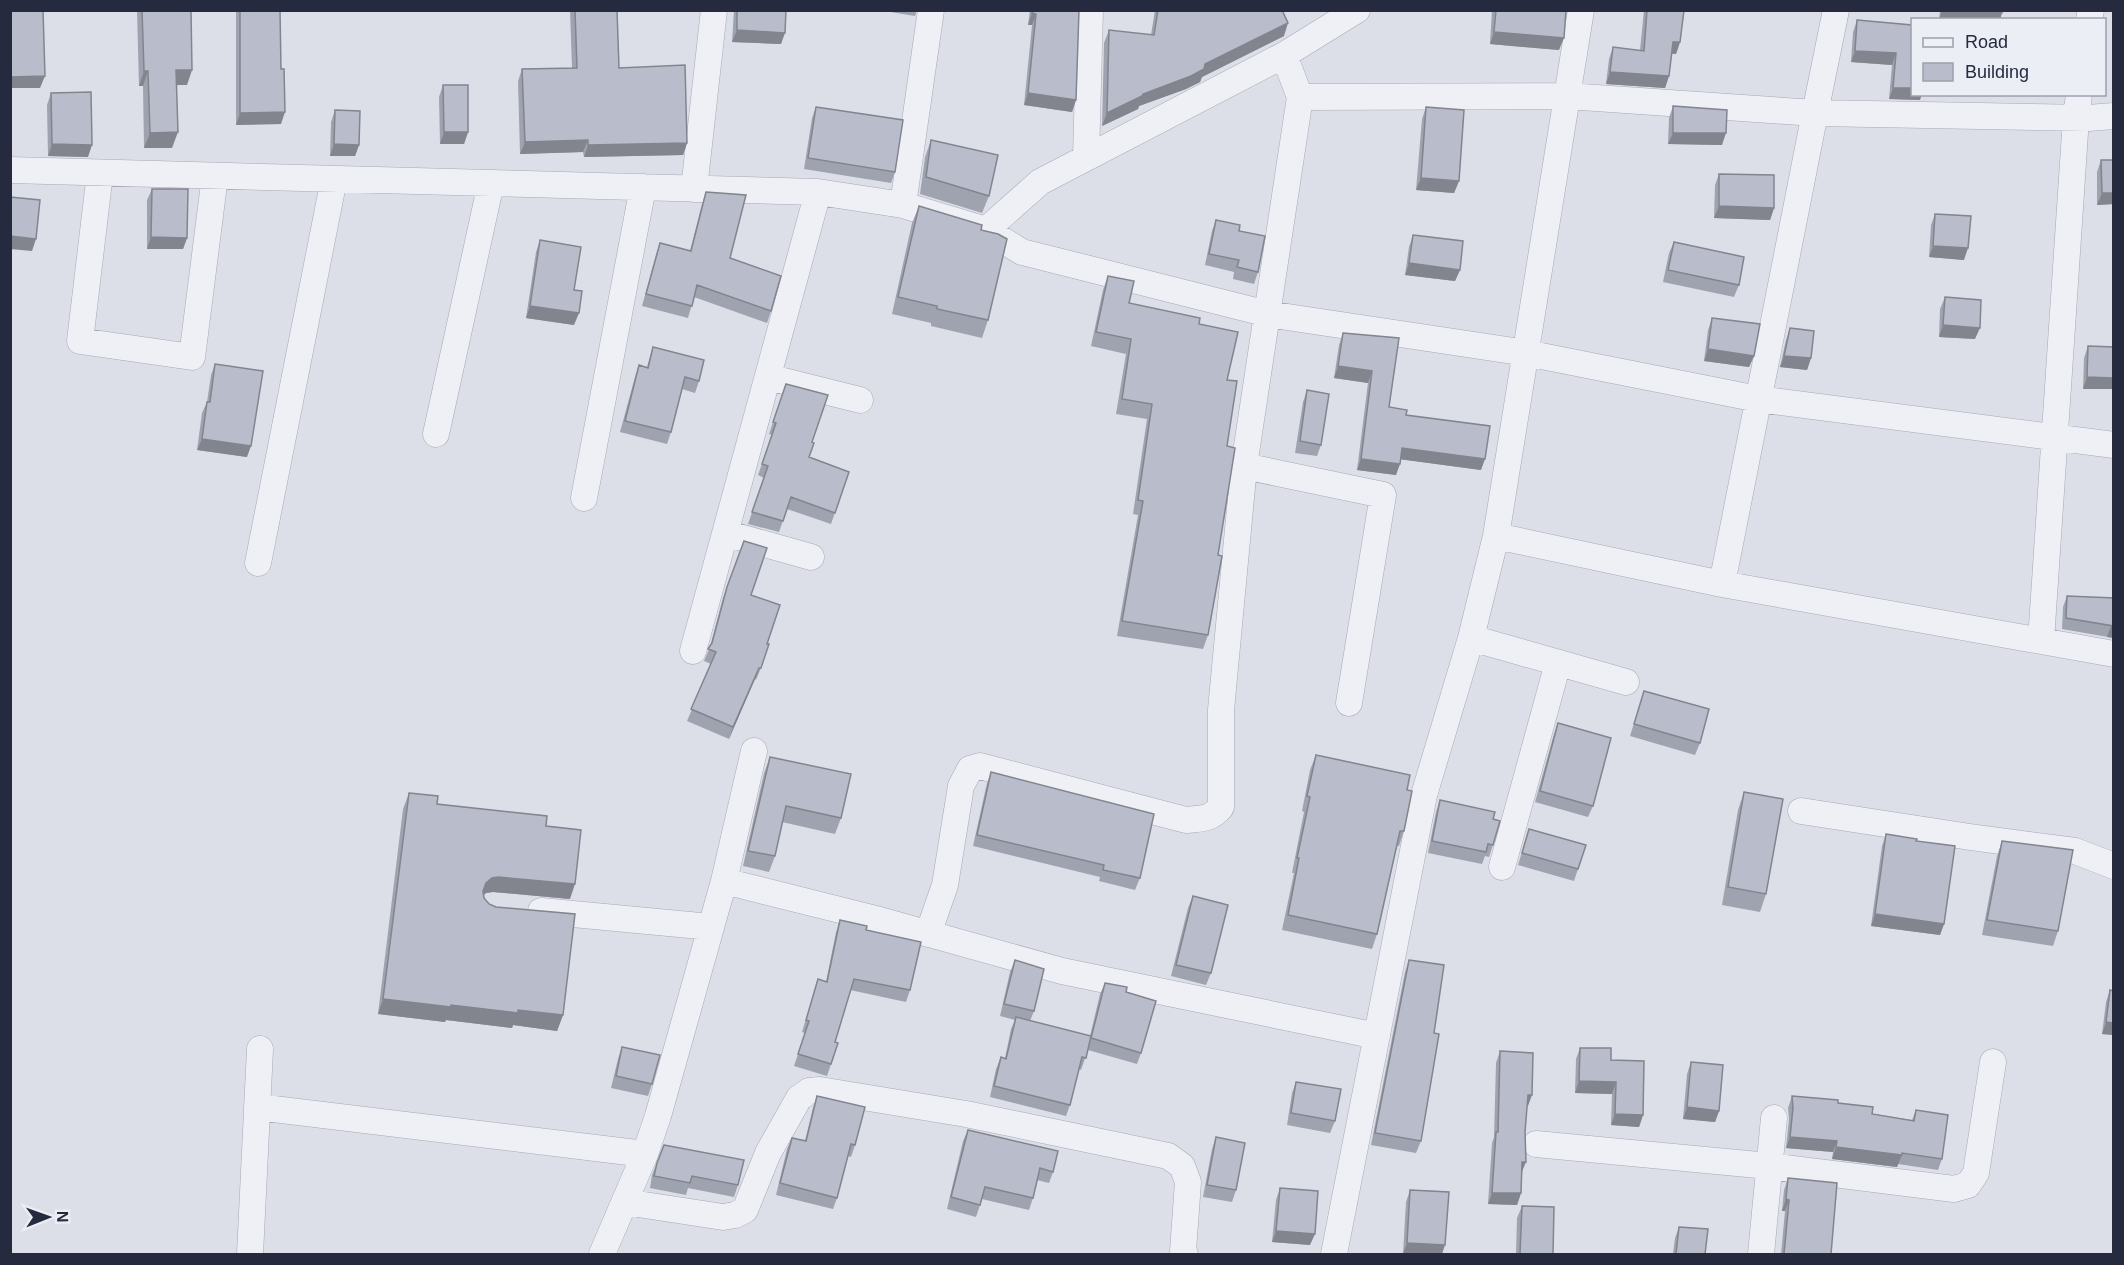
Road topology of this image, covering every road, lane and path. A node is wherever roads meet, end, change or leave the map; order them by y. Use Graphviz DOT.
graph roads {
  1 [pos="714,10"];
  2 [pos="931,10"];
  3 [pos="1090,10"];
  4 [pos="1581,10"];
  5 [pos="1836,10"];
  6 [pos="1338,15"];
  7 [pos="1284,54"];
  8 [pos="1567,96"];
  9 [pos="1300,97"];
  10 [pos="2077,106"];
  11 [pos="1815,113"];
  12 [pos="2114,116"];
  13 [pos="1086,158"];
  14 [pos="10,170"];
  15 [pos="100,173"];
  16 [pos="215,176"];
  17 [pos="334,179"];
  18 [pos="491,183"];
  19 [pos="643,187"];
  20 [pos="694,189"];
  21 [pos="818,192"];
  22 [pos="903,205"];
  23 [pos="986,230"];
  24 [pos="1268,314"];
  25 [pos="1526,353"];
  26 [pos="768,377"];
  27 [pos="1758,399"];
  28 [pos="860,400"];
  29 [pos="436,434"];
  30 [pos="2054,436"];
  31 [pos="2114,445"];
  32 [pos="1244,466"];
  33 [pos="584,498"];
  34 [pos="725,533"];
  35 [pos="1496,536"];
  36 [pos="811,557"];
  37 [pos="258,563"];
  38 [pos="1722,584"];
  39 [pos="1471,638"];
  40 [pos="2041,641"];
  41 [pos="693,651"];
  42 [pos="2114,654"];
  43 [pos="1558,663"];
  44 [pos="1626,682"];
  45 [pos="1349,703"];
  46 [pos="754,751"];
  47 [pos="1801,811"];
  48 [pos="2114,866"];
  49 [pos="1502,867"];
  50 [pos="724,881"];
  51 [pos="515,909"];
  52 [pos="711,927"];
  53 [pos="928,934"];
  54 [pos="1377,1036"];
  55 [pos="260,1049"];
  56 [pos="1993,1062"];
  57 [pos="257,1107"];
  58 [pos="1774,1118"];
  59 [pos="1536,1144"];
  60 [pos="645,1154"];
  61 [pos="1769,1166"];
  62 [pos="625,1202"];
  63 [pos="250,1254"];
  64 [pos="602,1254"];
  65 [pos="1185,1254"];
  66 [pos="1334,1254"];
  67 [pos="1761,1254"];
  1 -- 20 [label="street"];
  2 -- 22 [label="street"];
  3 -- 13 [label="street"];
  4 -- 8 [label="street"];
  5 -- 11 [label="street"];
  6 -- 7 [label="street"];
  7 -- 9 [label="street"];
  7 -- 13 [label="street"];
  8 -- 9 [label="street"];
  8 -- 11 [label="street"];
  8 -- 25 [label="street"];
  9 -- 24 [label="street"];
  10 -- 11 [label="street"];
  10 -- 12 [label="street"];
  10 -- 30 [label="street"];
  11 -- 27 [label="street"];
  13 -- 23 [label="street"];
  14 -- 15 [label="street"];
  15 -- 16 [label="street"];
  15 -- 16 [label="street"];
  16 -- 17 [label="street"];
  17 -- 18 [label="street"];
  17 -- 37 [label="street"];
  18 -- 19 [label="street"];
  18 -- 29 [label="street"];
  19 -- 20 [label="street"];
  19 -- 33 [label="street"];
  20 -- 21 [label="street"];
  21 -- 22 [label="street"];
  21 -- 26 [label="street"];
  22 -- 23 [label="street"];
  23 -- 24 [label="street"];
  24 -- 25 [label="street"];
  24 -- 32 [label="street"];
  25 -- 27 [label="street"];
  25 -- 35 [label="street"];
  26 -- 28 [label="street"];
  26 -- 34 [label="street"];
  27 -- 30 [label="street"];
  27 -- 38 [label="street"];
  30 -- 31 [label="street"];
  30 -- 40 [label="street"];
  32 -- 45 [label="street"];
  32 -- 53 [label="street"];
  34 -- 36 [label="street"];
  34 -- 41 [label="street"];
  35 -- 38 [label="street"];
  35 -- 39 [label="street"];
  38 -- 40 [label="street"];
  39 -- 43 [label="street"];
  39 -- 54 [label="street"];
  40 -- 42 [label="street"];
  43 -- 44 [label="street"];
  43 -- 49 [label="street"];
  46 -- 50 [label="street"];
  47 -- 48 [label="street"];
  50 -- 52 [label="street"];
  50 -- 53 [label="street"];
  51 -- 52 [label="street"];
  52 -- 60 [label="street"];
  53 -- 54 [label="street"];
  54 -- 66 [label="street"];
  55 -- 57 [label="street"];
  56 -- 61 [label="street"];
  57 -- 60 [label="street"];
  57 -- 63 [label="street"];
  58 -- 61 [label="street"];
  59 -- 61 [label="street"];
  60 -- 62 [label="street"];
  61 -- 67 [label="street"];
  62 -- 64 [label="street"];
  62 -- 65 [label="street"];
}
